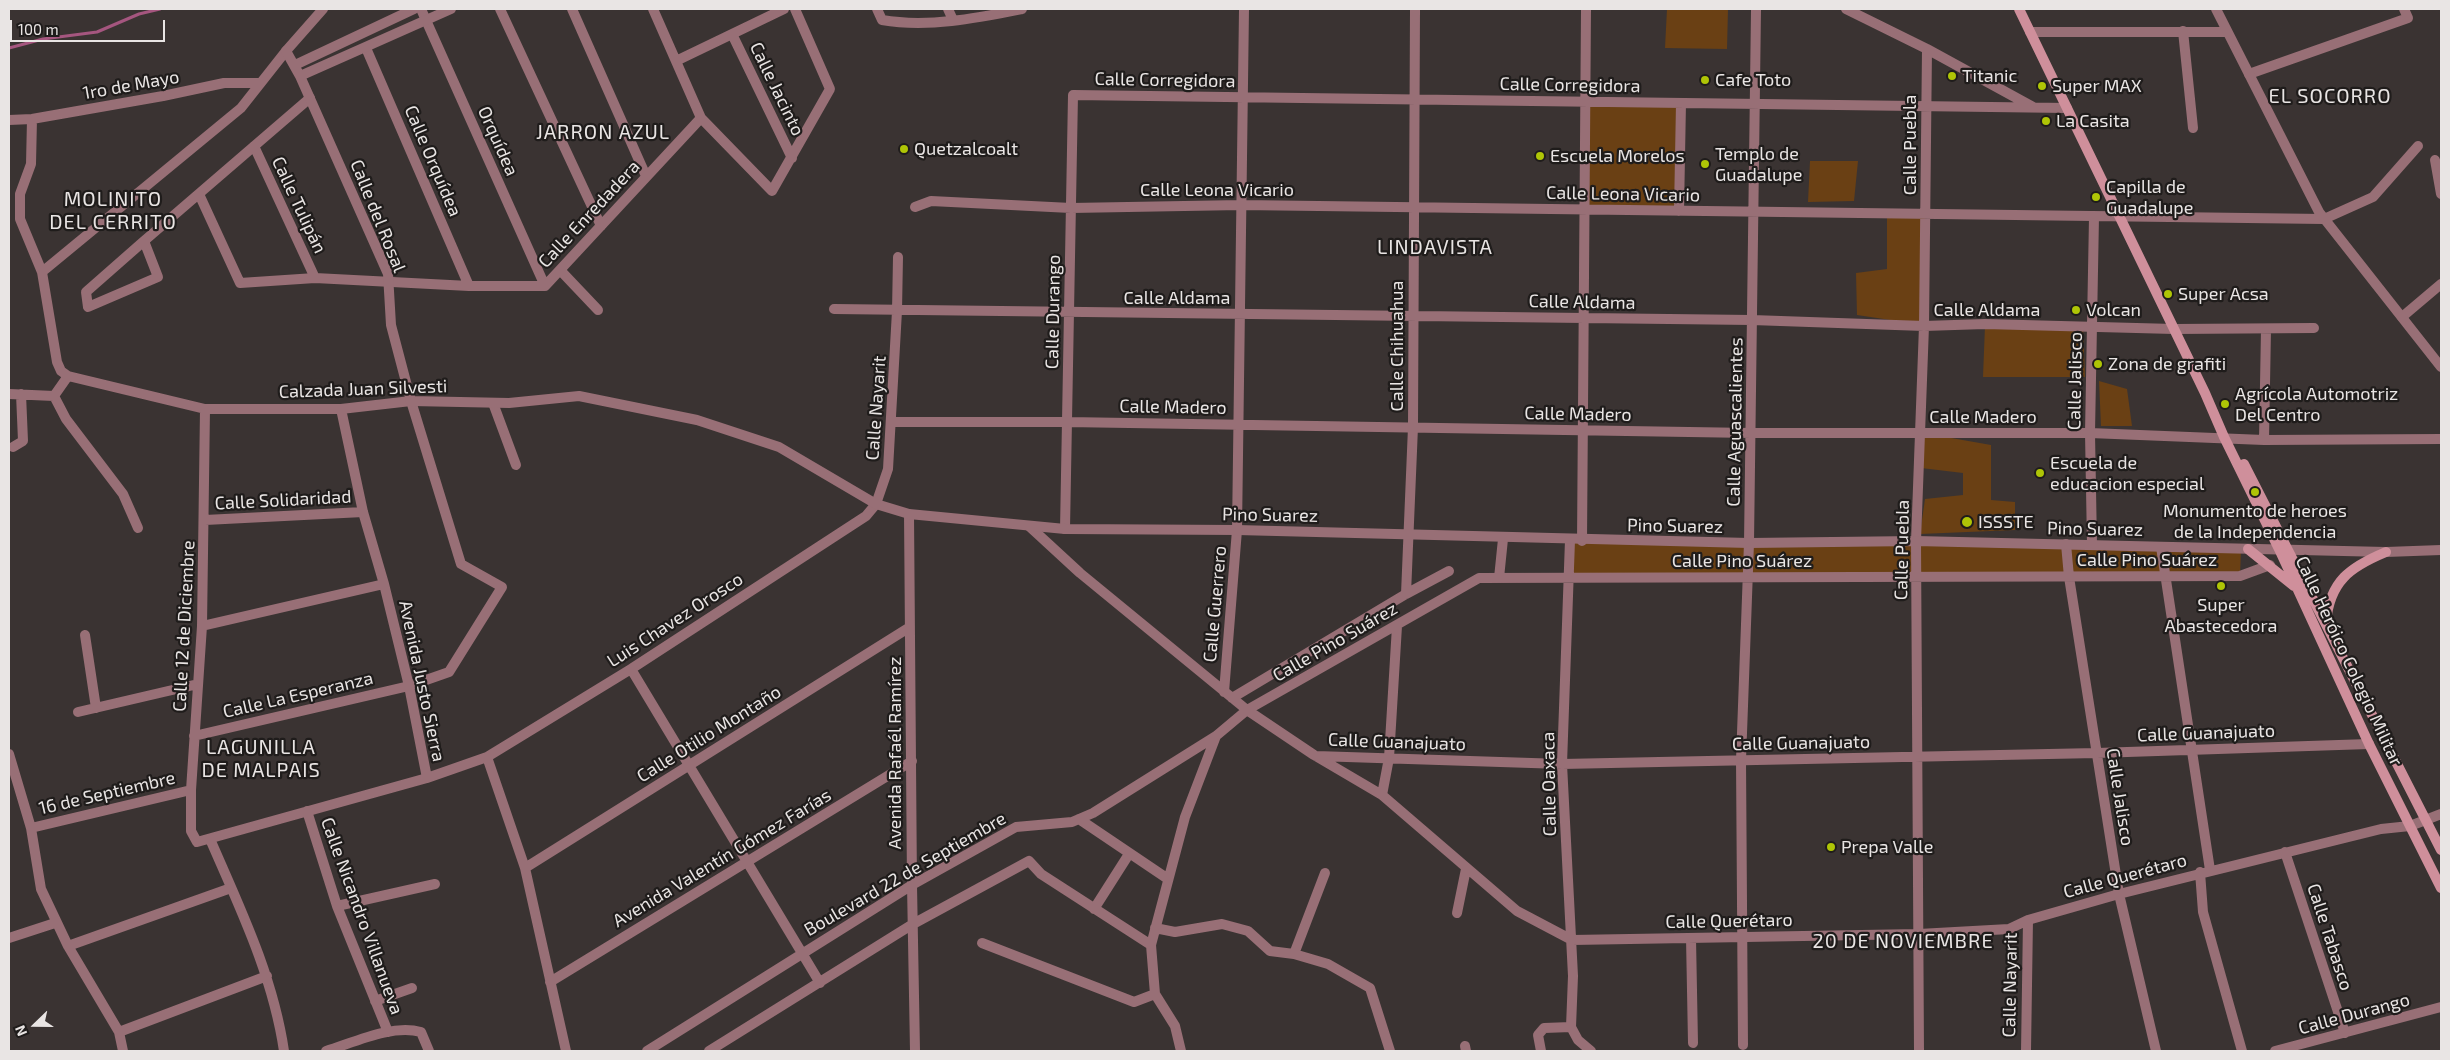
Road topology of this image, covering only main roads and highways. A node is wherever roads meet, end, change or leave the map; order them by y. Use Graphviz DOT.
graph roads {
  1 [pos="2019,9"];
  2 [pos="2248,549"];
  3 [pos="2284,549"];
  4 [pos="2386,552"];
  5 [pos="2295,587"];
  6 [pos="2326,623"];
  7 [pos="2333,637"];
  8 [pos="2323,642"];
  9 [pos="2441,850"];
  10 [pos="2441,888"];
  1 -- 3 [label="main road, Calle Heróico Colegio Militar"];
  2 -- 5 [label="main road"];
  3 -- 5 [label="main road, Calle Heróico Colegio Militar"];
  3 -- 6 [label="main road, Calle Heróico Colegio Militar"];
  4 -- 6 [label="main road"];
  5 -- 8 [label="main road, Calle Heróico Colegio Militar"];
  6 -- 7 [label="main road, Calle Heróico Colegio Militar"];
  7 -- 8 [label="main road"];
  7 -- 9 [label="main road, Calle Heróico Colegio Militar"];
  8 -- 10 [label="main road, Calle Heróico Colegio Militar"];
}
